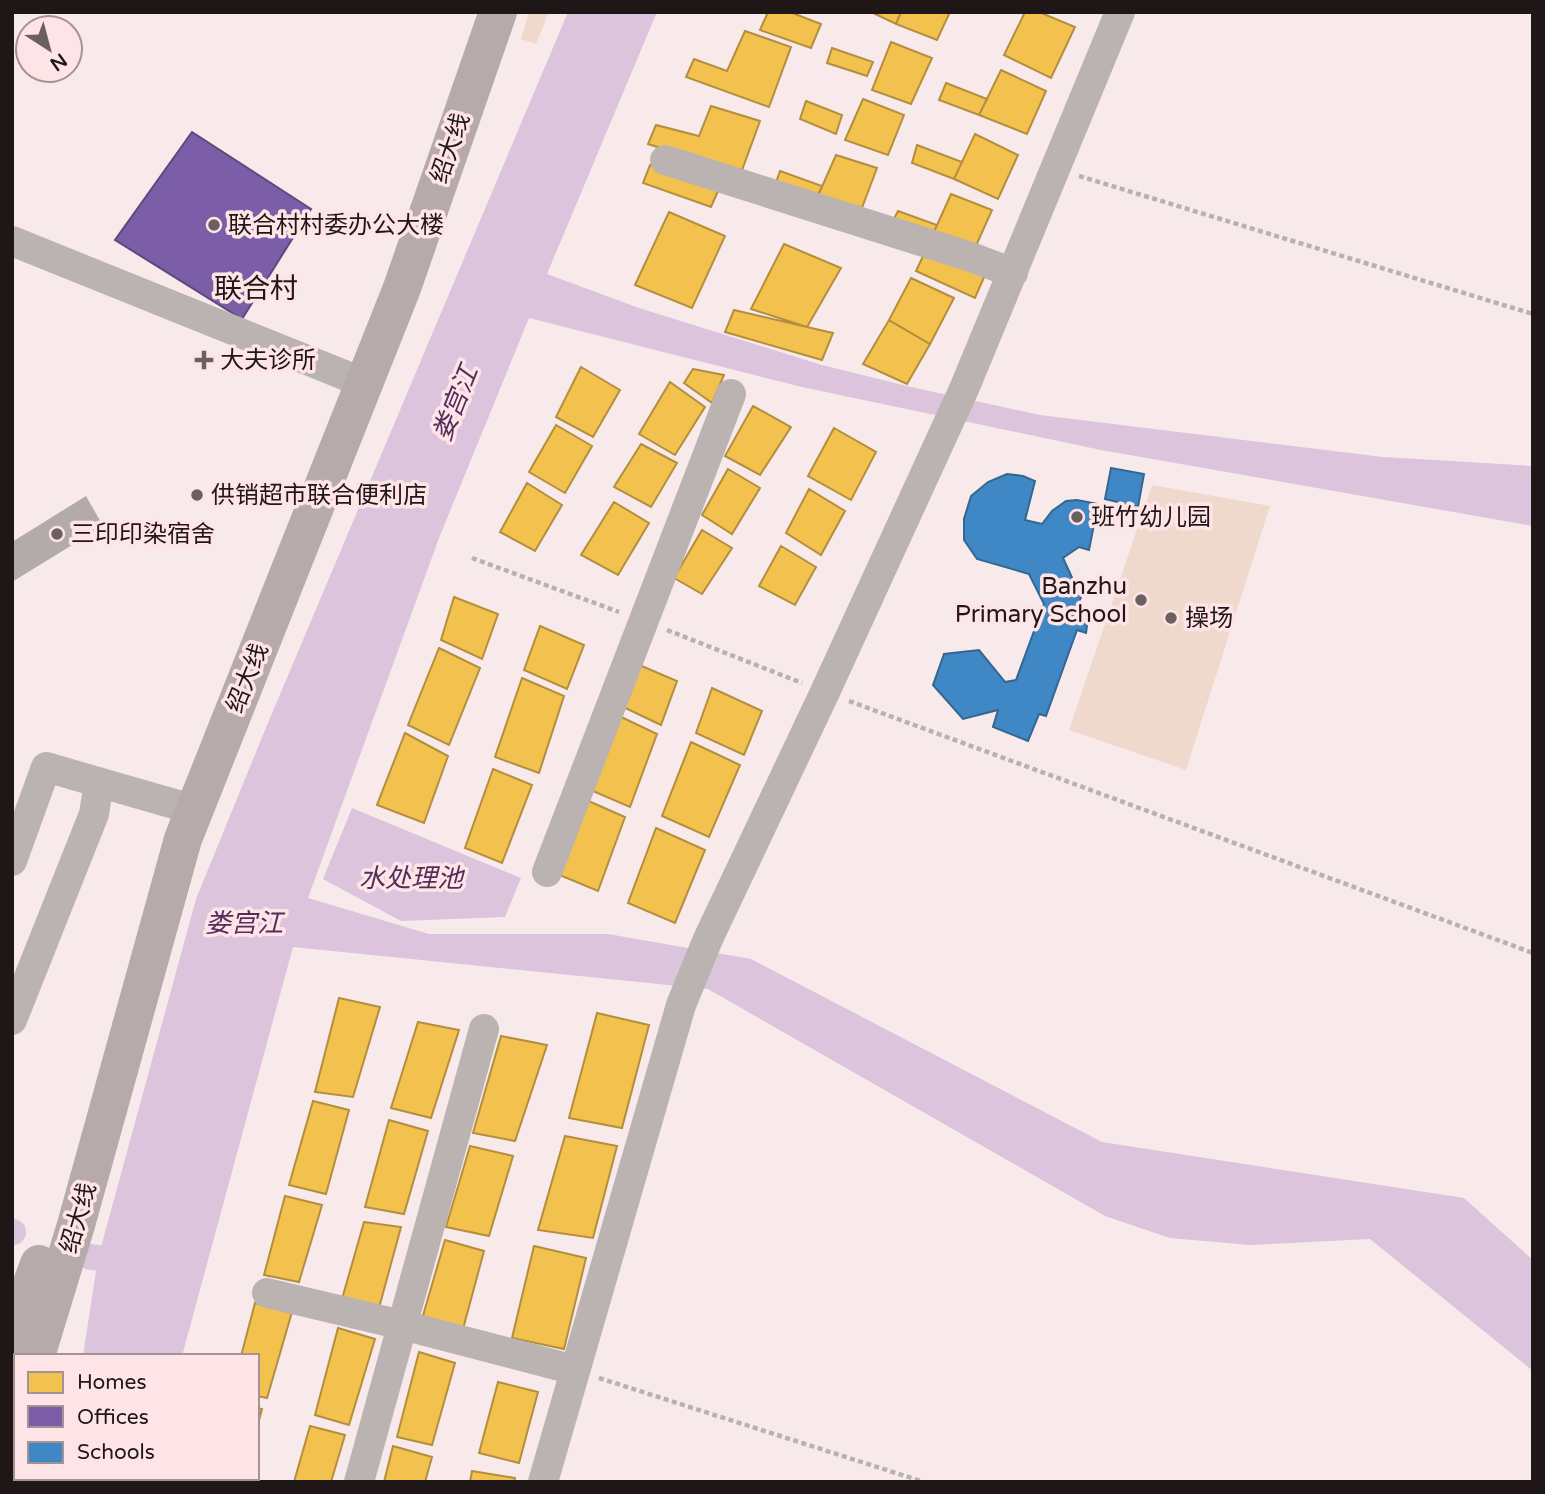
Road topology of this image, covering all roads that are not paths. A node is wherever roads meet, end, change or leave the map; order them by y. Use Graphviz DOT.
graph roads {
  1 [pos="476,12"];
  2 [pos="498,12"];
  3 [pos="1120,12"];
  4 [pos="665,160"];
  5 [pos="12,241"];
  6 [pos="1013,273"];
  7 [pos="354,379"];
  8 [pos="731,394"];
  9 [pos="99,782"];
  10 [pos="184,807"];
  11 [pos="12,861"];
  12 [pos="547,872"];
  13 [pos="12,1020"];
  14 [pos="484,1029"];
  15 [pos="268,1293"];
  16 [pos="402,1325"];
  17 [pos="23,1338"];
  18 [pos="575,1370"];
  19 [pos="359,1482"];
  20 [pos="543,1482"];
  1 -- 7 [label="main road, 绍大线"];
  2 -- 7 [label="main road, 绍大线"];
  3 -- 6 [label="street"];
  4 -- 6 [label="street"];
  5 -- 7 [label="street"];
  6 -- 18 [label="street"];
  7 -- 10 [label="main road, 绍大线"];
  8 -- 12 [label="street"];
  9 -- 10 [label="street"];
  9 -- 11 [label="street"];
  9 -- 13 [label="street"];
  10 -- 17 [label="main road, 绍大线"];
  14 -- 16 [label="street"];
  15 -- 16 [label="street"];
  16 -- 18 [label="street"];
  16 -- 19 [label="street"];
  18 -- 20 [label="street"];
}
